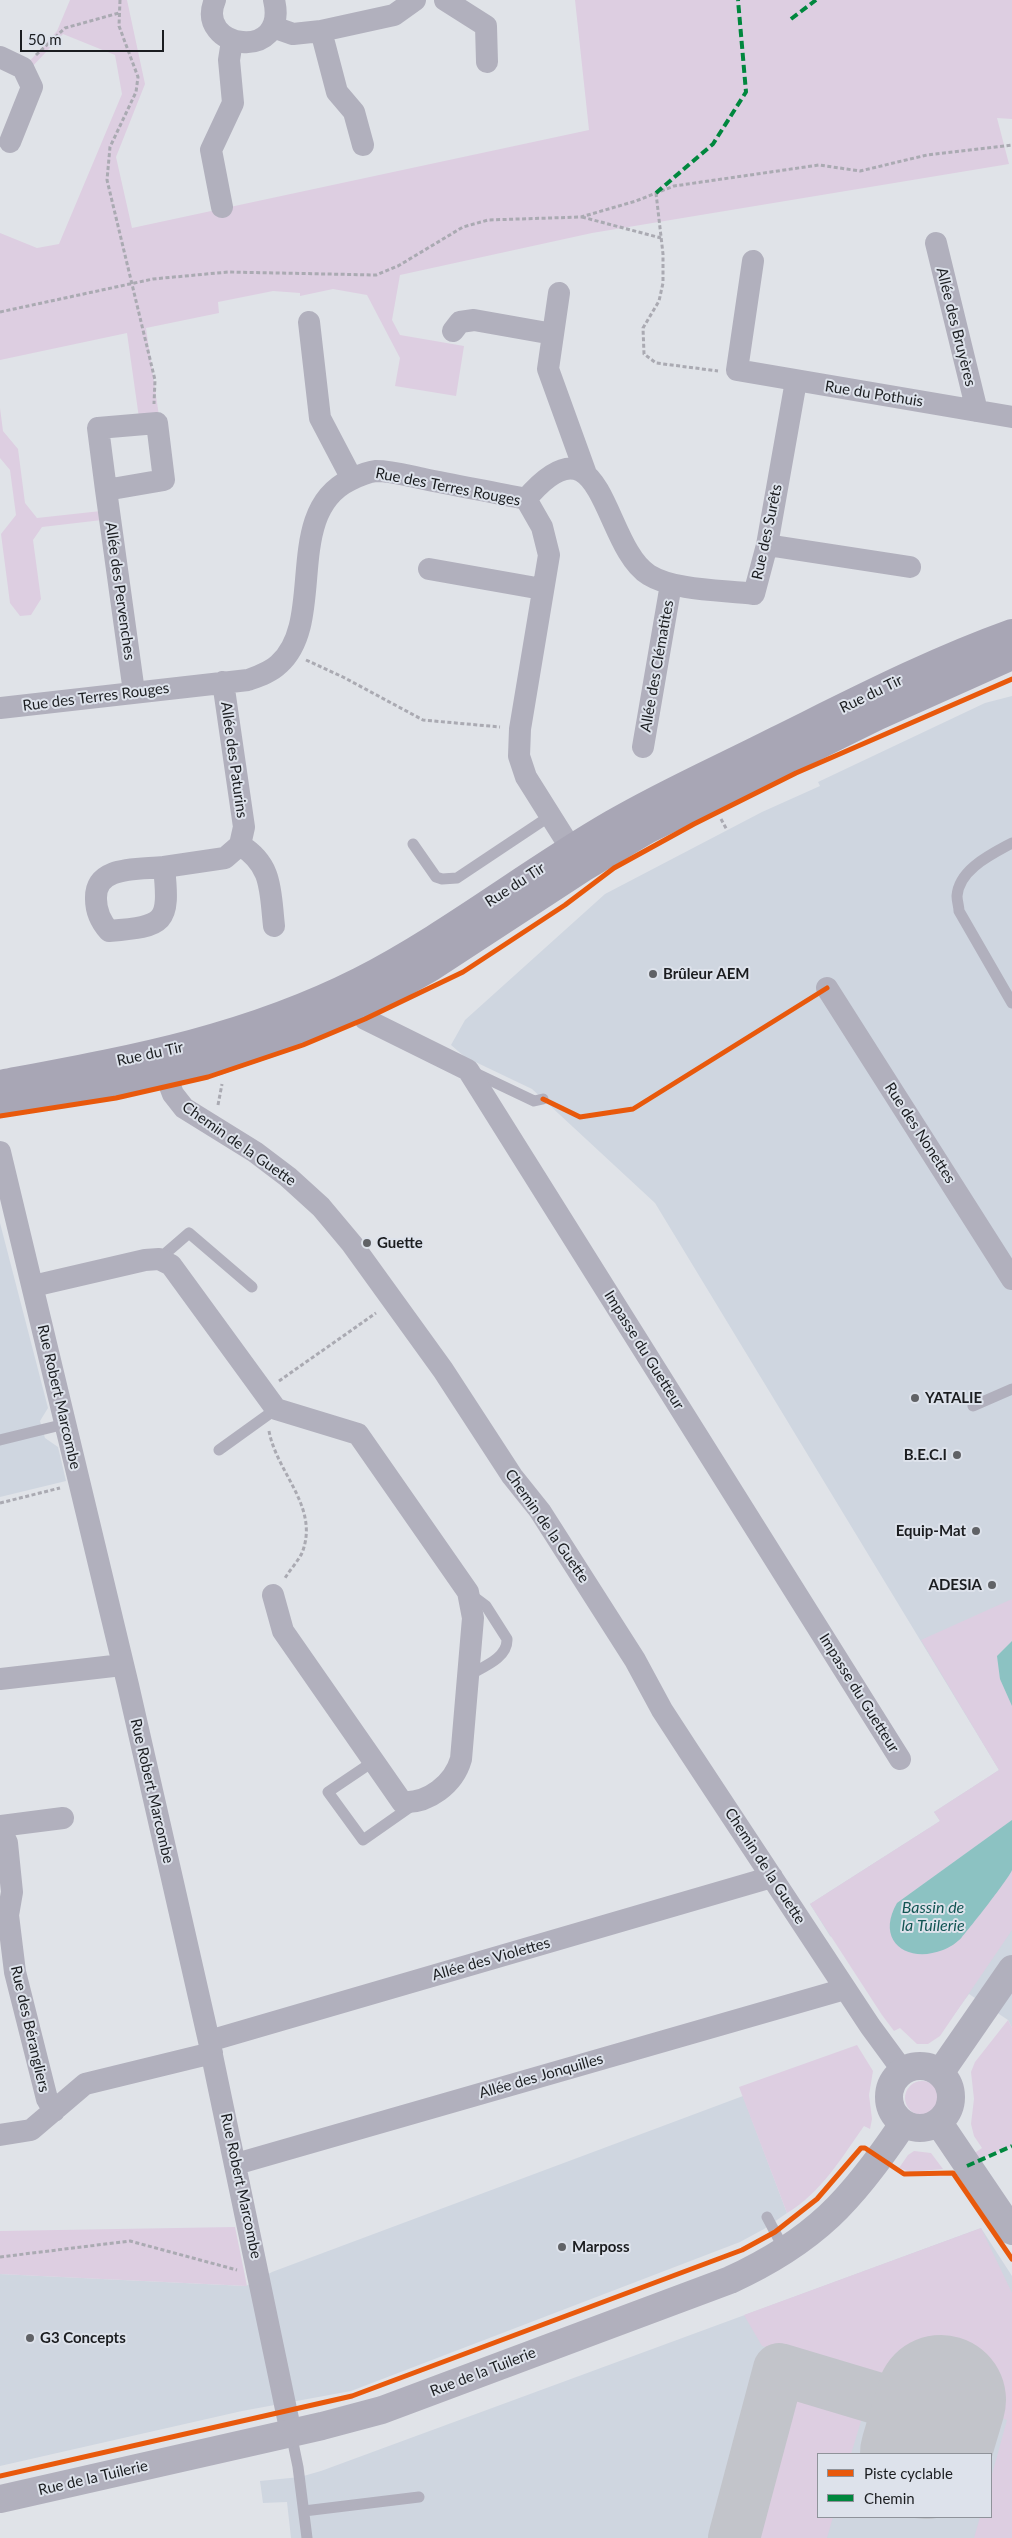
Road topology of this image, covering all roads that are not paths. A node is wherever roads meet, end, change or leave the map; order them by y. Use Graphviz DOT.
graph roads {
  1 [pos="215,0"];
  2 [pos="274,0"];
  3 [pos="415,0"];
  4 [pos="445,0"];
  5 [pos="273,27"];
  6 [pos="321,31"];
  7 [pos="232,41"];
  8 [pos="0,57"];
  9 [pos="487,62"];
  10 [pos="10,142"];
  11 [pos="363,145"];
  12 [pos="222,207"];
  13 [pos="936,242"];
  14 [pos="753,261"];
  15 [pos="559,293"];
  16 [pos="309,322"];
  17 [pos="453,331"];
  18 [pos="553,334"];
  19 [pos="796,381"];
  20 [pos="977,411"];
  21 [pos="1012,418"];
  22 [pos="586,474"];
  23 [pos="352,479"];
  24 [pos="106,490"];
  25 [pos="526,499"];
  26 [pos="767,544"];
  27 [pos="910,567"];
  28 [pos="428,569"];
  29 [pos="671,584"];
  30 [pos="542,589"];
  31 [pos="1012,633"];
  32 [pos="1012,647"];
  33 [pos="1012,656"];
  34 [pos="223,682"];
  35 [pos="936,688"];
  36 [pos="134,692"];
  37 [pos="0,708"];
  38 [pos="643,747"];
  39 [pos="550,816"];
  40 [pos="1012,843"];
  41 [pos="413,844"];
  42 [pos="240,845"];
  43 [pos="577,858"];
  44 [pos="164,867"];
  45 [pos="274,926"];
  46 [pos="827,988"];
  47 [pos="353,997"];
  48 [pos="1012,1003"];
  49 [pos="163,1063"];
  50 [pos="468,1070"];
  51 [pos="0,1084"];
  52 [pos="543,1099"];
  53 [pos="0,1103"];
  54 [pos="0,1152"];
  55 [pos="6,1201"];
  56 [pos="159,1259"];
  57 [pos="1012,1279"];
  58 [pos="33,1286"];
  59 [pos="252,1287"];
  60 [pos="1012,1389"];
  61 [pos="269,1406"];
  62 [pos="973,1406"];
  63 [pos="65,1424"];
  64 [pos="0,1440"];
  65 [pos="219,1450"];
  66 [pos="468,1592"];
  67 [pos="273,1595"];
  68 [pos="122,1665"];
  69 [pos="468,1675"];
  70 [pos="0,1679"];
  71 [pos="900,1759"];
  72 [pos="374,1761"];
  73 [pos="416,1803"];
  74 [pos="63,1818"];
  75 [pos="0,1827"];
  76 [pos="772,1877"];
  77 [pos="1012,1969"];
  78 [pos="845,1989"];
  79 [pos="210,2047"];
  80 [pos="903,2071"];
  81 [pos="940,2073"];
  82 [pos="54,2111"];
  83 [pos="939,2123"];
  84 [pos="903,2124"];
  85 [pos="0,2135"];
  86 [pos="236,2164"];
  87 [pos="767,2217"];
  88 [pos="1012,2231"];
  89 [pos="785,2252"];
  90 [pos="291,2434"];
  91 [pos="419,2497"];
  92 [pos="0,2500"];
  93 [pos="304,2511"];
  94 [pos="307,2538"];
  1 -- 7 [label="street"];
  2 -- 5 [label="street"];
  3 -- 6 [label="street"];
  4 -- 9 [label="street"];
  5 -- 6 [label="street"];
  5 -- 7 [label="street"];
  6 -- 11 [label="street"];
  7 -- 12 [label="street"];
  8 -- 10 [label="street"];
  13 -- 20 [label="street, Allée des Bruyères"];
  14 -- 19 [label="street, Rue du Pothuis"];
  15 -- 18 [label="street, Rue des Surêts"];
  16 -- 23 [label="street"];
  17 -- 18 [label="street"];
  18 -- 22 [label="street, Rue des Surêts"];
  19 -- 20 [label="street, Rue du Pothuis"];
  19 -- 26 [label="street, Rue des Surêts"];
  20 -- 21 [label="street, Rue du Pothuis"];
  22 -- 25 [label="street"];
  22 -- 29 [label="street, Rue des Surêts"];
  23 -- 25 [label="street, Rue des Terres Rouges"];
  23 -- 34 [label="street, Rue des Terres Rouges"];
  24 -- 24 [label="street, Allée des Pervenches"];
  24 -- 36 [label="street, Allée des Pervenches"];
  25 -- 30 [label="street, Rue des Terres Rouges"];
  26 -- 27 [label="street"];
  26 -- 29 [label="street, Rue des Surêts"];
  28 -- 30 [label="street"];
  29 -- 38 [label="street, Allée des Clématites"];
  30 -- 39 [label="street, Rue des Terres Rouges"];
  31 -- 43 [label="main road, Rue du Tir"];
  32 -- 35 [label="street"];
  33 -- 35 [label="main road, Rue du Tir"];
  34 -- 36 [label="street, Rue des Terres Rouges"];
  34 -- 42 [label="street, Allée des Paturins"];
  35 -- 43 [label="main road, Rue du Tir"];
  36 -- 37 [label="street, Rue des Terres Rouges"];
  39 -- 41 [label="lane"];
  39 -- 43 [label="street, Rue des Terres Rouges"];
  40 -- 48 [label="lane"];
  42 -- 44 [label="street"];
  42 -- 45 [label="street"];
  43 -- 47 [label="main road, Rue du Tir"];
  46 -- 57 [label="street, Rue des Nonettes"];
  47 -- 49 [label="main road, Rue du Tir"];
  47 -- 50 [label="street"];
  49 -- 51 [label="main road, Rue du Tir"];
  49 -- 53 [label="main road, Rue du Tir"];
  49 -- 76 [label="street, Chemin de la Guette"];
  50 -- 52 [label="lane"];
  50 -- 71 [label="street, Impasse du Guetteur"];
  54 -- 55 [label="street, Rue Robert Marcombe"];
  55 -- 58 [label="street, Rue Robert Marcombe"];
  56 -- 58 [label="street"];
  56 -- 59 [label="lane"];
  56 -- 61 [label="street"];
  58 -- 63 [label="street, Rue Robert Marcombe"];
  60 -- 62 [label="lane"];
  61 -- 65 [label="lane"];
  61 -- 66 [label="street"];
  63 -- 64 [label="lane"];
  63 -- 68 [label="street, Rue Robert Marcombe"];
  66 -- 69 [label="street"];
  66 -- 69 [label="lane"];
  67 -- 72 [label="street"];
  68 -- 70 [label="street"];
  68 -- 79 [label="street, Rue Robert Marcombe"];
  69 -- 73 [label="street"];
  72 -- 73 [label="street"];
  72 -- 73 [label="lane"];
  74 -- 75 [label="street"];
  75 -- 82 [label="street, Rue des Bérangliers"];
  76 -- 78 [label="street, Chemin de la Guette"];
  76 -- 79 [label="street, Allée des Violettes"];
  77 -- 81 [label="street"];
  78 -- 80 [label="street, Chemin de la Guette"];
  78 -- 86 [label="street, Allée des Jonquilles"];
  79 -- 82 [label="street, Allée des Violettes"];
  79 -- 86 [label="street, Rue Robert Marcombe"];
  80 -- 81 [label="street"];
  80 -- 84 [label="street"];
  81 -- 83 [label="street"];
  82 -- 85 [label="street, Allée des Violettes"];
  83 -- 84 [label="street"];
  83 -- 88 [label="street"];
  84 -- 89 [label="street, Rue de la Tuilerie"];
  86 -- 90 [label="street, Rue Robert Marcombe"];
  87 -- 89 [label="lane"];
  89 -- 90 [label="street, Rue de la Tuilerie"];
  90 -- 92 [label="street, Rue de la Tuilerie"];
  90 -- 93 [label="lane"];
  91 -- 93 [label="lane"];
  93 -- 94 [label="lane"];
}
